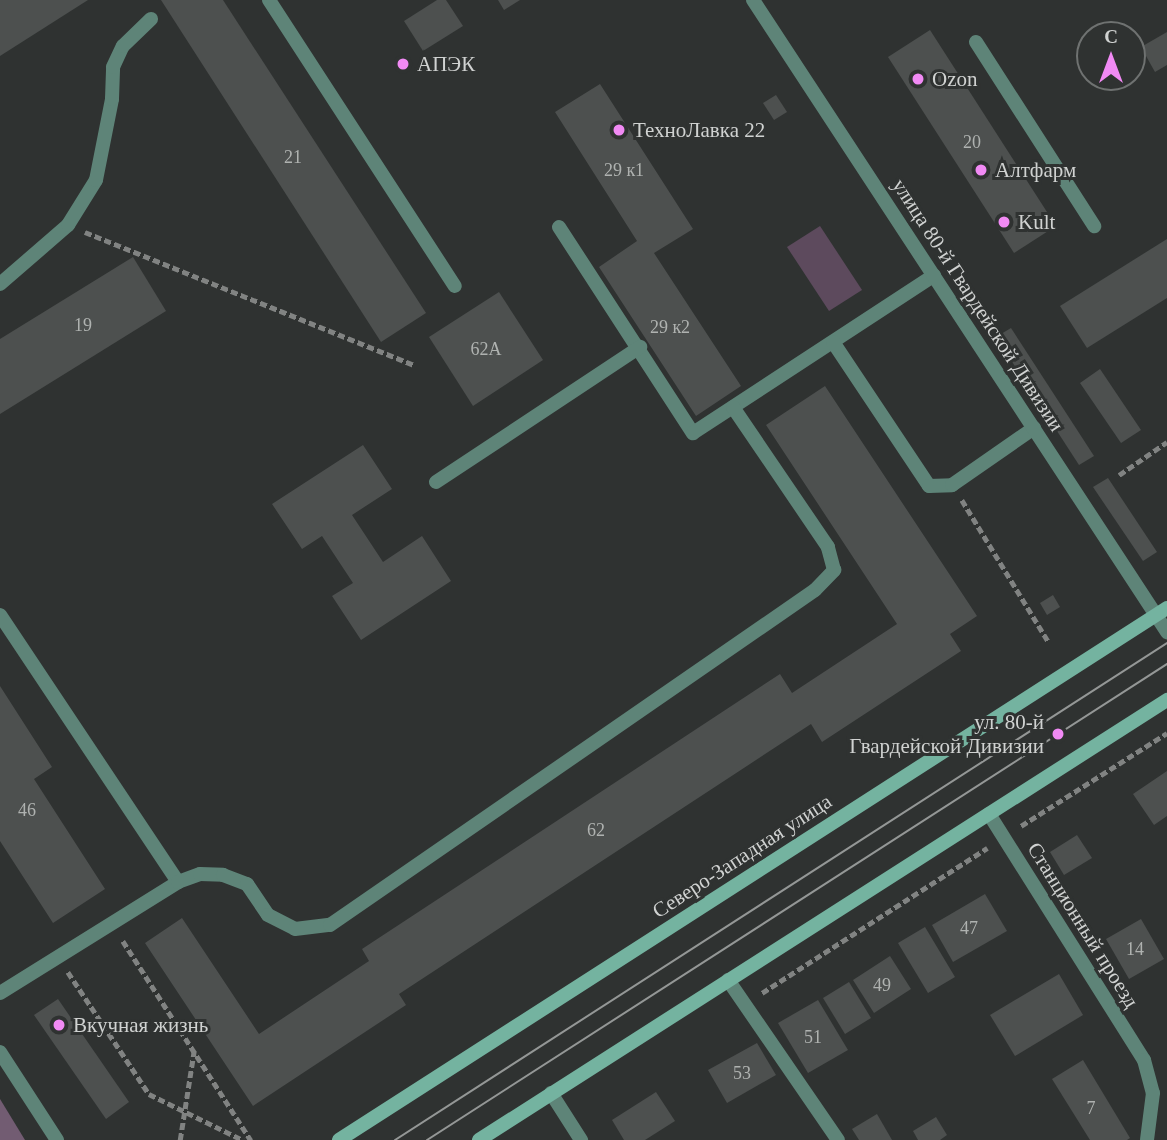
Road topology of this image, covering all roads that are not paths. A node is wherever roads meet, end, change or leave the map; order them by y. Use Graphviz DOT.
graph roads {
  1 [pos="269,0"];
  2 [pos="753,0"];
  3 [pos="151,19"];
  4 [pos="975,42"];
  5 [pos="1094,226"];
  6 [pos="559,227"];
  7 [pos="933,275"];
  8 [pos="0,284"];
  9 [pos="455,286"];
  10 [pos="832,342"];
  11 [pos="639,347"];
  12 [pos="733,407"];
  13 [pos="1034,428"];
  14 [pos="436,482"];
  15 [pos="1162,611"];
  16 [pos="0,614"];
  17 [pos="1167,632"];
  18 [pos="1167,700"];
  19 [pos="989,814"];
  20 [pos="178,882"];
  21 [pos="728,979"];
  22 [pos="0,993"];
  23 [pos="0,1052"];
  24 [pos="551,1093"];
  25 [pos="57,1140"];
  26 [pos="339,1140"];
  27 [pos="479,1140"];
  28 [pos="581,1140"];
  29 [pos="838,1140"];
  30 [pos="1147,1140"];
  1 -- 9 [label="street"];
  2 -- 7 [label="street, улица 80-й Гвардейской Дивизии"];
  3 -- 8 [label="street"];
  4 -- 5 [label="street"];
  6 -- 11 [label="street"];
  7 -- 10 [label="street"];
  7 -- 13 [label="street, улица 80-й Гвардейской Дивизии"];
  10 -- 12 [label="street"];
  10 -- 13 [label="street"];
  11 -- 12 [label="street"];
  11 -- 14 [label="street"];
  12 -- 20 [label="street"];
  13 -- 15 [label="street, улица 80-й Гвардейской Дивизии"];
  15 -- 17 [label="street, улица 80-й Гвардейской Дивизии"];
  15 -- 26 [label="main road, Северо-Западная улица"];
  16 -- 20 [label="street"];
  18 -- 19 [label="main road"];
  19 -- 21 [label="main road"];
  19 -- 30 [label="street, Станционный проезд"];
  20 -- 22 [label="street"];
  21 -- 24 [label="main road"];
  21 -- 29 [label="street"];
  23 -- 25 [label="street"];
  24 -- 27 [label="main road"];
  24 -- 28 [label="street"];
}
